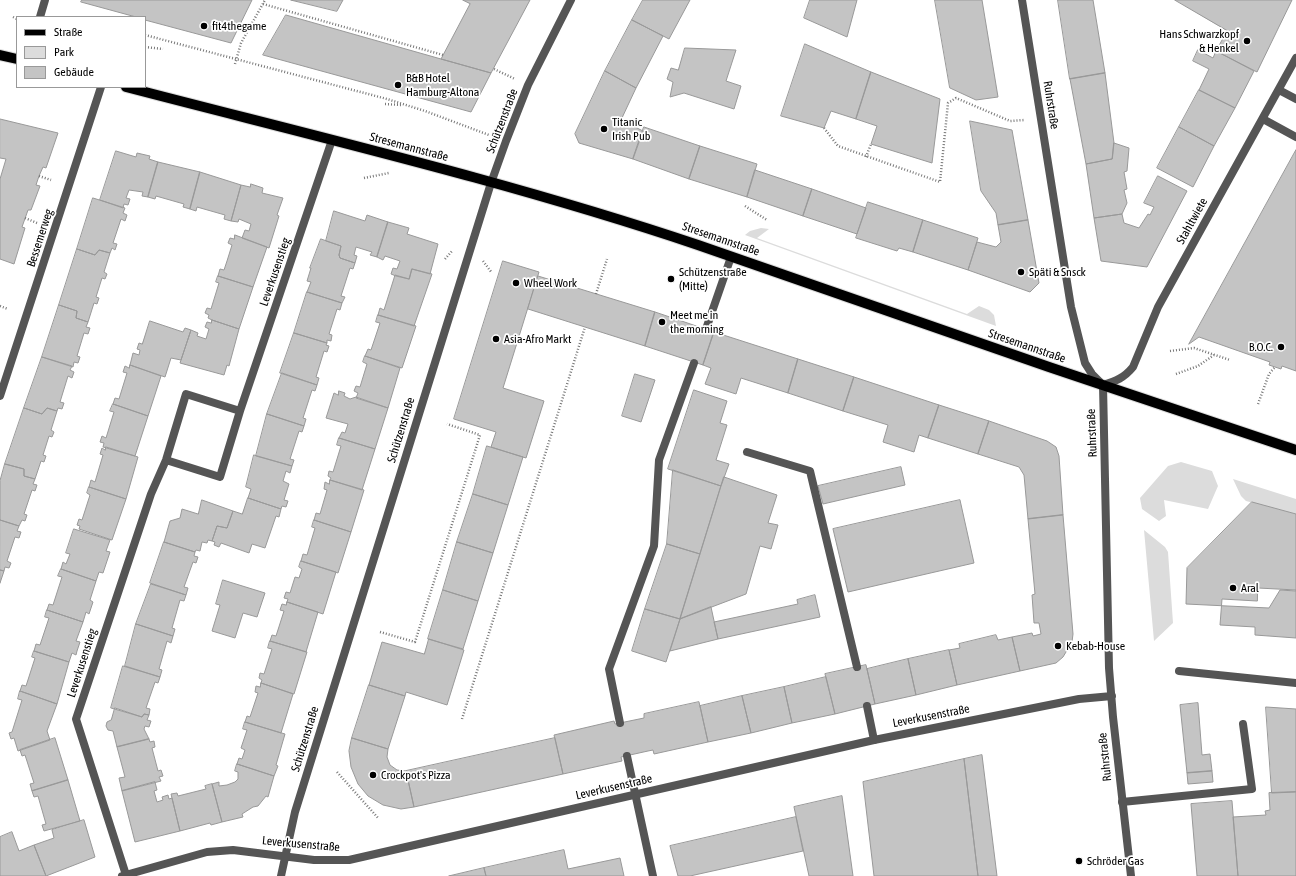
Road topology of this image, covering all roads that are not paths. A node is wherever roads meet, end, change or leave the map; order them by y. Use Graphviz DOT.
graph roads {
  1 [pos="44,0"];
  2 [pos="571,0"];
  3 [pos="1022,0"];
  4 [pos="40,16"];
  5 [pos="0,55"];
  6 [pos="1296,58"];
  7 [pos="16,59"];
  8 [pos="101,88"];
  9 [pos="130,88"];
  10 [pos="1279,90"];
  11 [pos="1296,99"];
  12 [pos="1263,118"];
  13 [pos="1296,137"];
  14 [pos="332,140"];
  15 [pos="492,183"];
  16 [pos="731,257"];
  17 [pos="706,329"];
  18 [pos="694,362"];
  19 [pos="1103,385"];
  20 [pos="0,396"];
  21 [pos="240,410"];
  22 [pos="1296,450"];
  23 [pos="747,452"];
  24 [pos="166,460"];
  25 [pos="857,667"];
  26 [pos="1179,670"];
  27 [pos="1296,683"];
  28 [pos="1112,696"];
  29 [pos="867,706"];
  30 [pos="620,723"];
  31 [pos="1243,724"];
  32 [pos="874,740"];
  33 [pos="627,756"];
  34 [pos="636,794"];
  35 [pos="1122,802"];
  36 [pos="285,857"];
  37 [pos="124,875"];
  38 [pos="281,876"];
  39 [pos="654,876"];
  40 [pos="1131,876"];
  1 -- 4 [label="street"];
  2 -- 15 [label="street, Schützenstraße"];
  3 -- 19 [label="street, Ruhrstraße"];
  5 -- 7 [label="main road"];
  6 -- 10 [label="street, Stahltwiete"];
  8 -- 20 [label="street, Bessemerweg"];
  9 -- 14 [label="main road, Stresemannstraße"];
  10 -- 11 [label="street"];
  10 -- 12 [label="street, Stahltwiete"];
  12 -- 13 [label="street"];
  12 -- 19 [label="street, Stahltwiete"];
  14 -- 15 [label="main road, Stresemannstraße"];
  14 -- 21 [label="street, Leverkusenstieg"];
  15 -- 16 [label="main road, Stresemannstraße"];
  15 -- 36 [label="street, Schützenstraße"];
  16 -- 17 [label="street"];
  16 -- 19 [label="main road, Stresemannstraße"];
  18 -- 30 [label="street"];
  19 -- 22 [label="main road, Stresemannstraße"];
  19 -- 28 [label="street, Ruhrstraße"];
  21 -- 24 [label="street, Leverkusenstieg"];
  21 -- 24 [label="street, Leverkusenstieg"];
  23 -- 25 [label="street"];
  24 -- 37 [label="street, Leverkusenstieg"];
  26 -- 27 [label="street"];
  28 -- 32 [label="street, Leverkusenstraße"];
  28 -- 35 [label="street, Ruhrstraße"];
  29 -- 32 [label="street"];
  31 -- 35 [label="street"];
  32 -- 34 [label="street, Leverkusenstraße"];
  33 -- 34 [label="street"];
  34 -- 36 [label="street, Leverkusenstraße"];
  34 -- 39 [label="street"];
  35 -- 40 [label="street, Ruhrstraße"];
  36 -- 37 [label="street, Leverkusenstraße"];
  36 -- 38 [label="street, Schützenstraße"];
}
